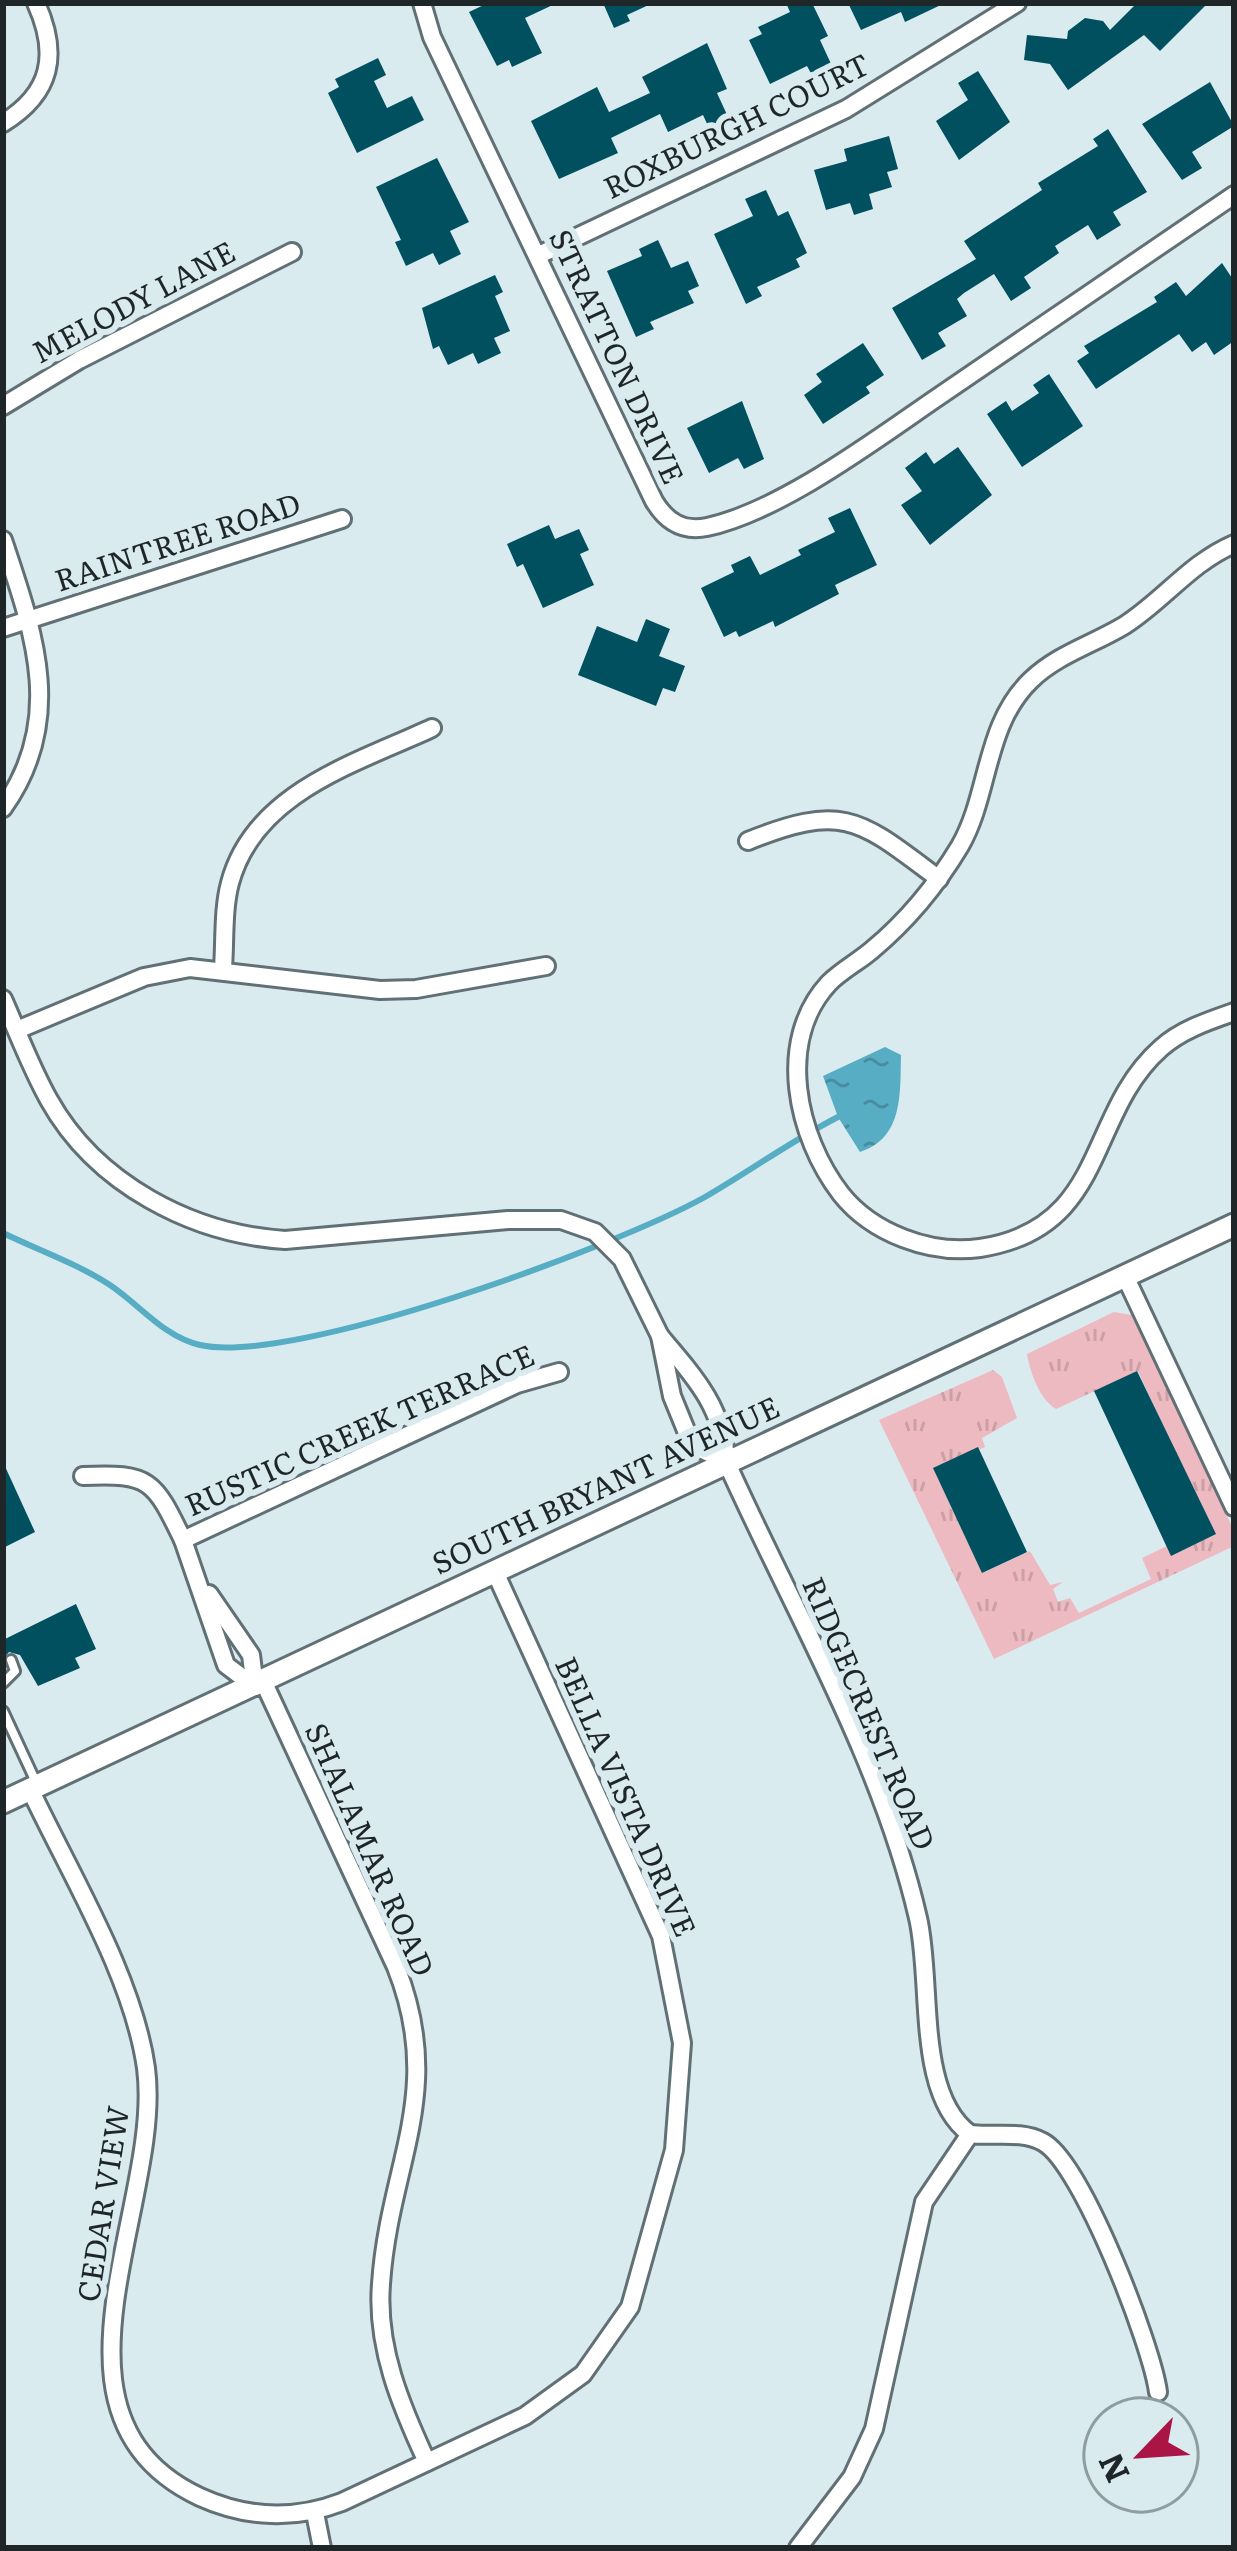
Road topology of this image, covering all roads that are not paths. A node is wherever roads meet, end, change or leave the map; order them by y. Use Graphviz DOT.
graph roads {
  1 [pos="36,3"];
  2 [pos="422,3"];
  3 [pos="1017,3"];
  4 [pos="3,123"];
  5 [pos="1234,194"];
  6 [pos="292,252"];
  7 [pos="539,255"];
  8 [pos="3,406"];
  9 [pos="342,519"];
  10 [pos="3,540"];
  11 [pos="1234,544"];
  12 [pos="30,619"];
  13 [pos="3,628"];
  14 [pos="432,728"];
  15 [pos="3,808"];
  16 [pos="748,841"];
  17 [pos="939,879"];
  18 [pos="547,966"];
  19 [pos="223,968"];
  20 [pos="3,1000"];
  21 [pos="1234,1012"];
  22 [pos="17,1030"];
  23 [pos="1234,1225"];
  24 [pos="1125,1276"];
  25 [pos="660,1336"];
  26 [pos="559,1372"];
  27 [pos="726,1461"];
  28 [pos="82,1476"];
  29 [pos="1234,1507"];
  30 [pos="183,1540"];
  31 [pos="495,1572"];
  32 [pos="201,1582"];
  33 [pos="11,1660"];
  34 [pos="3,1683"];
  35 [pos="259,1685"];
  36 [pos="3,1711"];
  37 [pos="34,1787"];
  38 [pos="3,1802"];
  39 [pos="970,2134"];
  40 [pos="1158,2392"];
  41 [pos="427,2462"];
  42 [pos="315,2512"];
  43 [pos="322,2548"];
  44 [pos="798,2548"];
  1 -- 4 [label="street"];
  2 -- 7 [label="street, STRATTON DRIVE"];
  3 -- 7 [label="street, ROXBURGH COURT"];
  5 -- 7 [label="street, STRATTON DRIVE"];
  6 -- 8 [label="street, MELODY LANE"];
  9 -- 12 [label="street, RAINTREE ROAD"];
  10 -- 12 [label="street"];
  11 -- 17 [label="street"];
  12 -- 13 [label="street, RAINTREE ROAD"];
  12 -- 15 [label="street"];
  14 -- 19 [label="street"];
  16 -- 17 [label="street"];
  17 -- 21 [label="street"];
  18 -- 19 [label="street"];
  19 -- 22 [label="street"];
  20 -- 22 [label="street, RIDGECREST ROAD"];
  22 -- 25 [label="street, RIDGECREST ROAD"];
  23 -- 24 [label="street, SOUTH BRYANT AVENUE"];
  24 -- 27 [label="street, SOUTH BRYANT AVENUE"];
  24 -- 29 [label="street"];
  25 -- 27 [label="street, RIDGECREST ROAD"];
  25 -- 27 [label="street, RIDGECREST ROAD"];
  26 -- 30 [label="street, RUSTIC CREEK TERRACE"];
  27 -- 31 [label="street, SOUTH BRYANT AVENUE"];
  27 -- 39 [label="street, RIDGECREST ROAD"];
  28 -- 30 [label="street, RUSTIC CREEK TERRACE"];
  30 -- 32 [label="street, RUSTIC CREEK TERRACE"];
  31 -- 35 [label="street, SOUTH BRYANT AVENUE"];
  31 -- 41 [label="street, BELLA VISTA DRIVE"];
  32 -- 35 [label="street, RUSTIC CREEK TERRACE"];
  32 -- 35 [label="street, RUSTIC CREEK TERRACE"];
  33 -- 34 [label="lane"];
  35 -- 37 [label="street, SOUTH BRYANT AVENUE"];
  35 -- 41 [label="street, SHALAMAR ROAD"];
  36 -- 37 [label="lane"];
  37 -- 38 [label="street, SOUTH BRYANT AVENUE"];
  37 -- 42 [label="street, CEDAR VIEW"];
  39 -- 40 [label="street"];
  39 -- 44 [label="street"];
  41 -- 42 [label="street, BELLA VISTA DRIVE"];
  42 -- 43 [label="street"];
}
